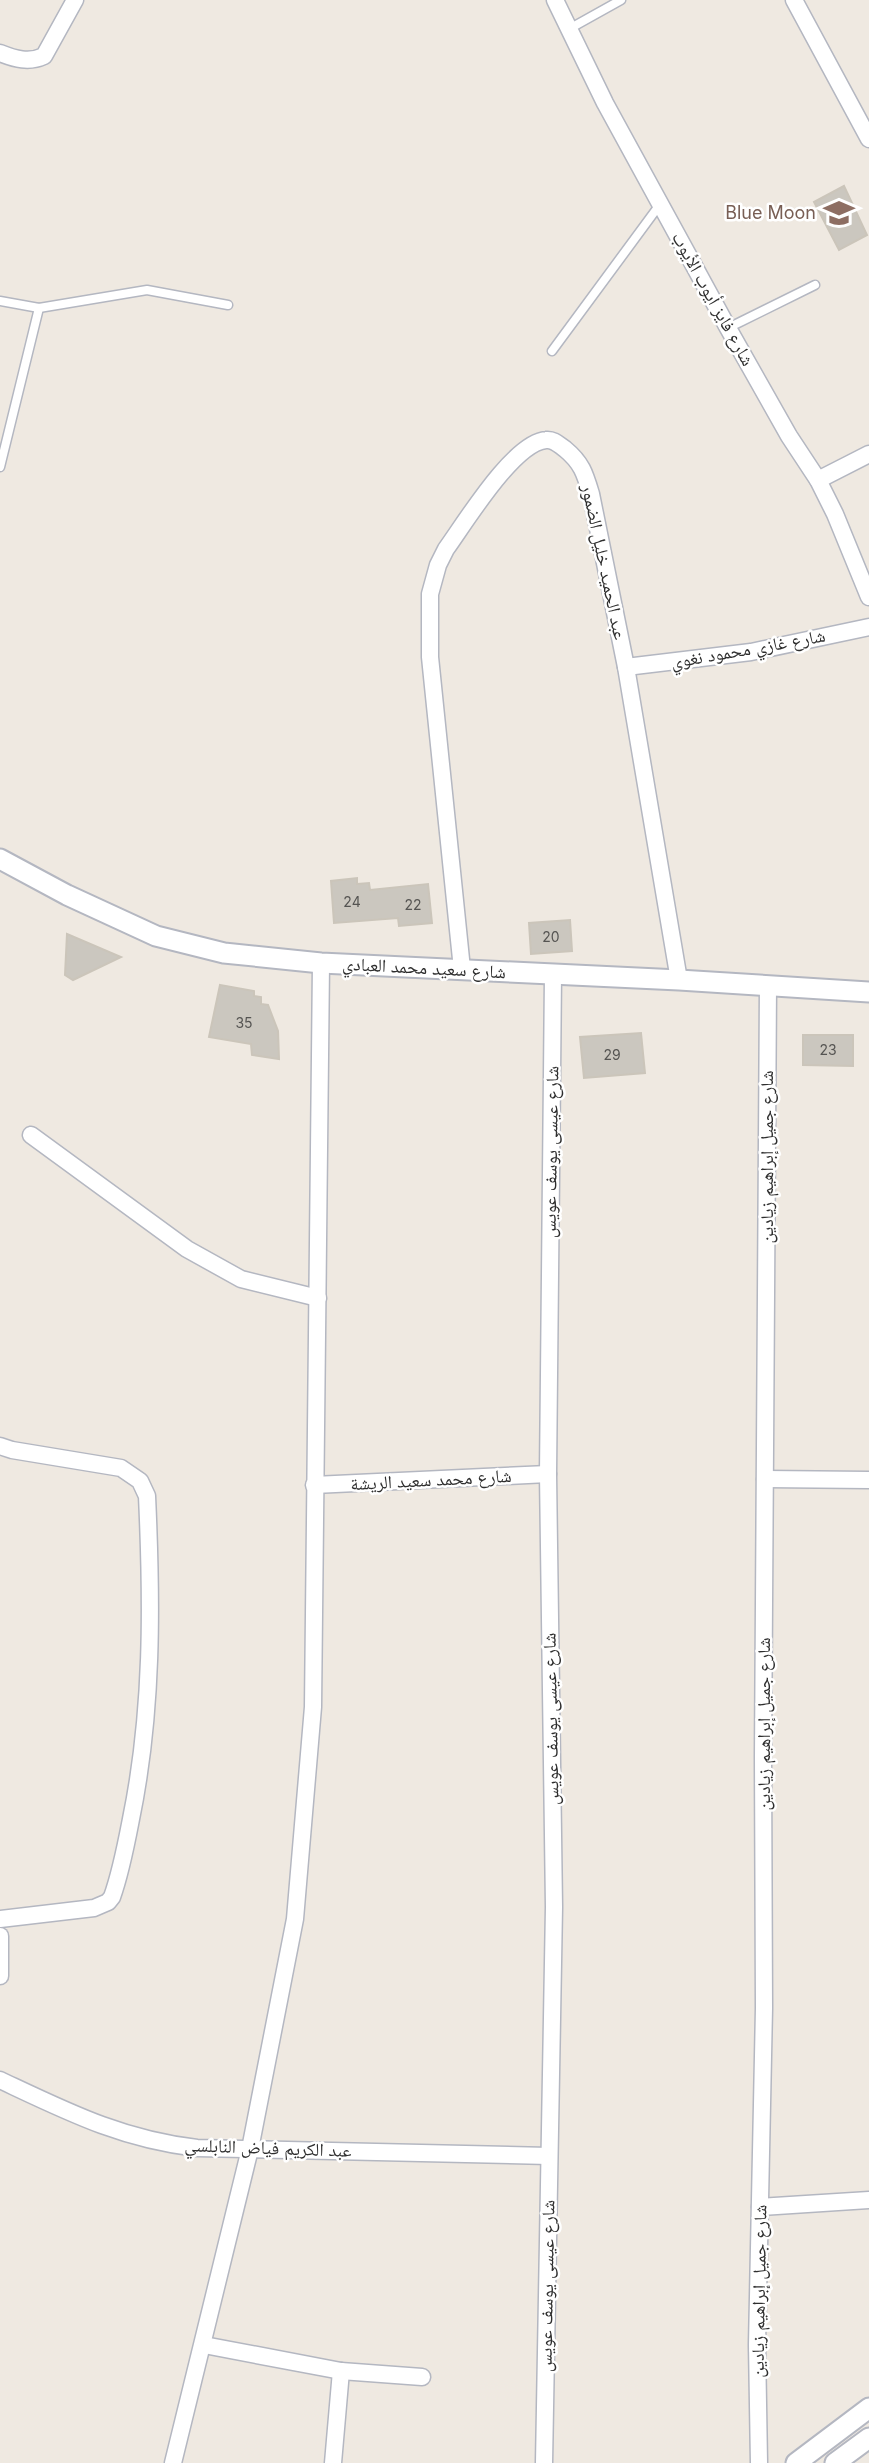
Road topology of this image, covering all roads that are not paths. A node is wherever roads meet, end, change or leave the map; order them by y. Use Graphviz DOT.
graph roads {
  1 [pos="75,0"];
  2 [pos="555,0"];
  3 [pos="621,0"];
  4 [pos="794,0"];
  5 [pos="569,29"];
  6 [pos="0,53"];
  7 [pos="869,139"];
  8 [pos="661,203"];
  9 [pos="815,285"];
  10 [pos="0,302"];
  11 [pos="228,304"];
  12 [pos="39,308"];
  13 [pos="728,328"];
  14 [pos="552,351"];
  15 [pos="869,454"];
  16 [pos="0,467"];
  17 [pos="818,480"];
  18 [pos="869,597"];
  19 [pos="869,627"];
  20 [pos="626,667"];
  21 [pos="0,859"];
  22 [pos="321,963"];
  23 [pos="462,969"];
  24 [pos="553,975"];
  25 [pos="679,980"];
  26 [pos="768,986"];
  27 [pos="869,992"];
  28 [pos="32,1135"];
  29 [pos="318,1297"];
  30 [pos="0,1446"];
  31 [pos="548,1474"];
  32 [pos="765,1479"];
  33 [pos="869,1480"];
  34 [pos="314,1485"];
  35 [pos="0,1919"];
  36 [pos="0,1936"];
  37 [pos="0,1976"];
  38 [pos="0,2080"];
  39 [pos="250,2149"];
  40 [pos="549,2156"];
  41 [pos="869,2200"];
  42 [pos="760,2207"];
  43 [pos="204,2345"];
  44 [pos="341,2371"];
  45 [pos="422,2377"];
  46 [pos="869,2408"];
  47 [pos="869,2438"];
  48 [pos="173,2463"];
  49 [pos="333,2463"];
  50 [pos="544,2463"];
  51 [pos="759,2463"];
  52 [pos="796,2463"];
  53 [pos="835,2463"];
  1 -- 6 [label="street"];
  2 -- 5 [label="street, شارع فايز أيوب الأيوب"];
  3 -- 5 [label="lane"];
  4 -- 7 [label="street"];
  5 -- 8 [label="street, شارع فايز أيوب الأيوب"];
  8 -- 13 [label="street, شارع فايز أيوب الأيوب"];
  8 -- 14 [label="lane"];
  9 -- 13 [label="lane"];
  10 -- 12 [label="lane"];
  11 -- 12 [label="lane"];
  12 -- 16 [label="lane"];
  13 -- 17 [label="street, شارع فايز أيوب الأيوب"];
  15 -- 17 [label="street"];
  17 -- 18 [label="street, شارع فايز أيوب الأيوب"];
  19 -- 20 [label="street, شارع غازي محمود نغوي"];
  20 -- 23 [label="street, عبد الحميد خليل الضمور"];
  20 -- 25 [label="street, عبد الحميد خليل الضمور"];
  21 -- 22 [label="street, شارع سعيد محمد العبادي"];
  22 -- 23 [label="street, شارع سعيد محمد العبادي"];
  22 -- 29 [label="street"];
  23 -- 24 [label="street, شارع سعيد محمد العبادي"];
  24 -- 25 [label="street, شارع سعيد محمد العبادي"];
  24 -- 31 [label="street, شارع عيسى يوسف عويس"];
  25 -- 26 [label="street, شارع سعيد محمد العبادي"];
  26 -- 27 [label="street, شارع سعيد محمد العبادي"];
  26 -- 32 [label="street, شارع جميل إبراهيم زيادين"];
  28 -- 29 [label="street"];
  29 -- 34 [label="street"];
  30 -- 35 [label="street"];
  31 -- 34 [label="street, شارع محمد سعيد الريشة"];
  31 -- 40 [label="street, شارع عيسى يوسف عويس"];
  32 -- 33 [label="street"];
  32 -- 42 [label="street, شارع جميل إبراهيم زيادين"];
  34 -- 39 [label="street"];
  36 -- 37 [label="street"];
  38 -- 39 [label="street, عبد الكريم فياض النابلسي"];
  39 -- 40 [label="street, عبد الكريم فياض النابلسي"];
  39 -- 43 [label="street"];
  40 -- 50 [label="street, شارع عيسى يوسف عويس"];
  41 -- 42 [label="street"];
  42 -- 51 [label="street, شارع جميل إبراهيم زيادين"];
  43 -- 44 [label="street"];
  43 -- 48 [label="street"];
  44 -- 45 [label="street"];
  44 -- 49 [label="street"];
  46 -- 52 [label="street"];
  47 -- 53 [label="street"];
}
